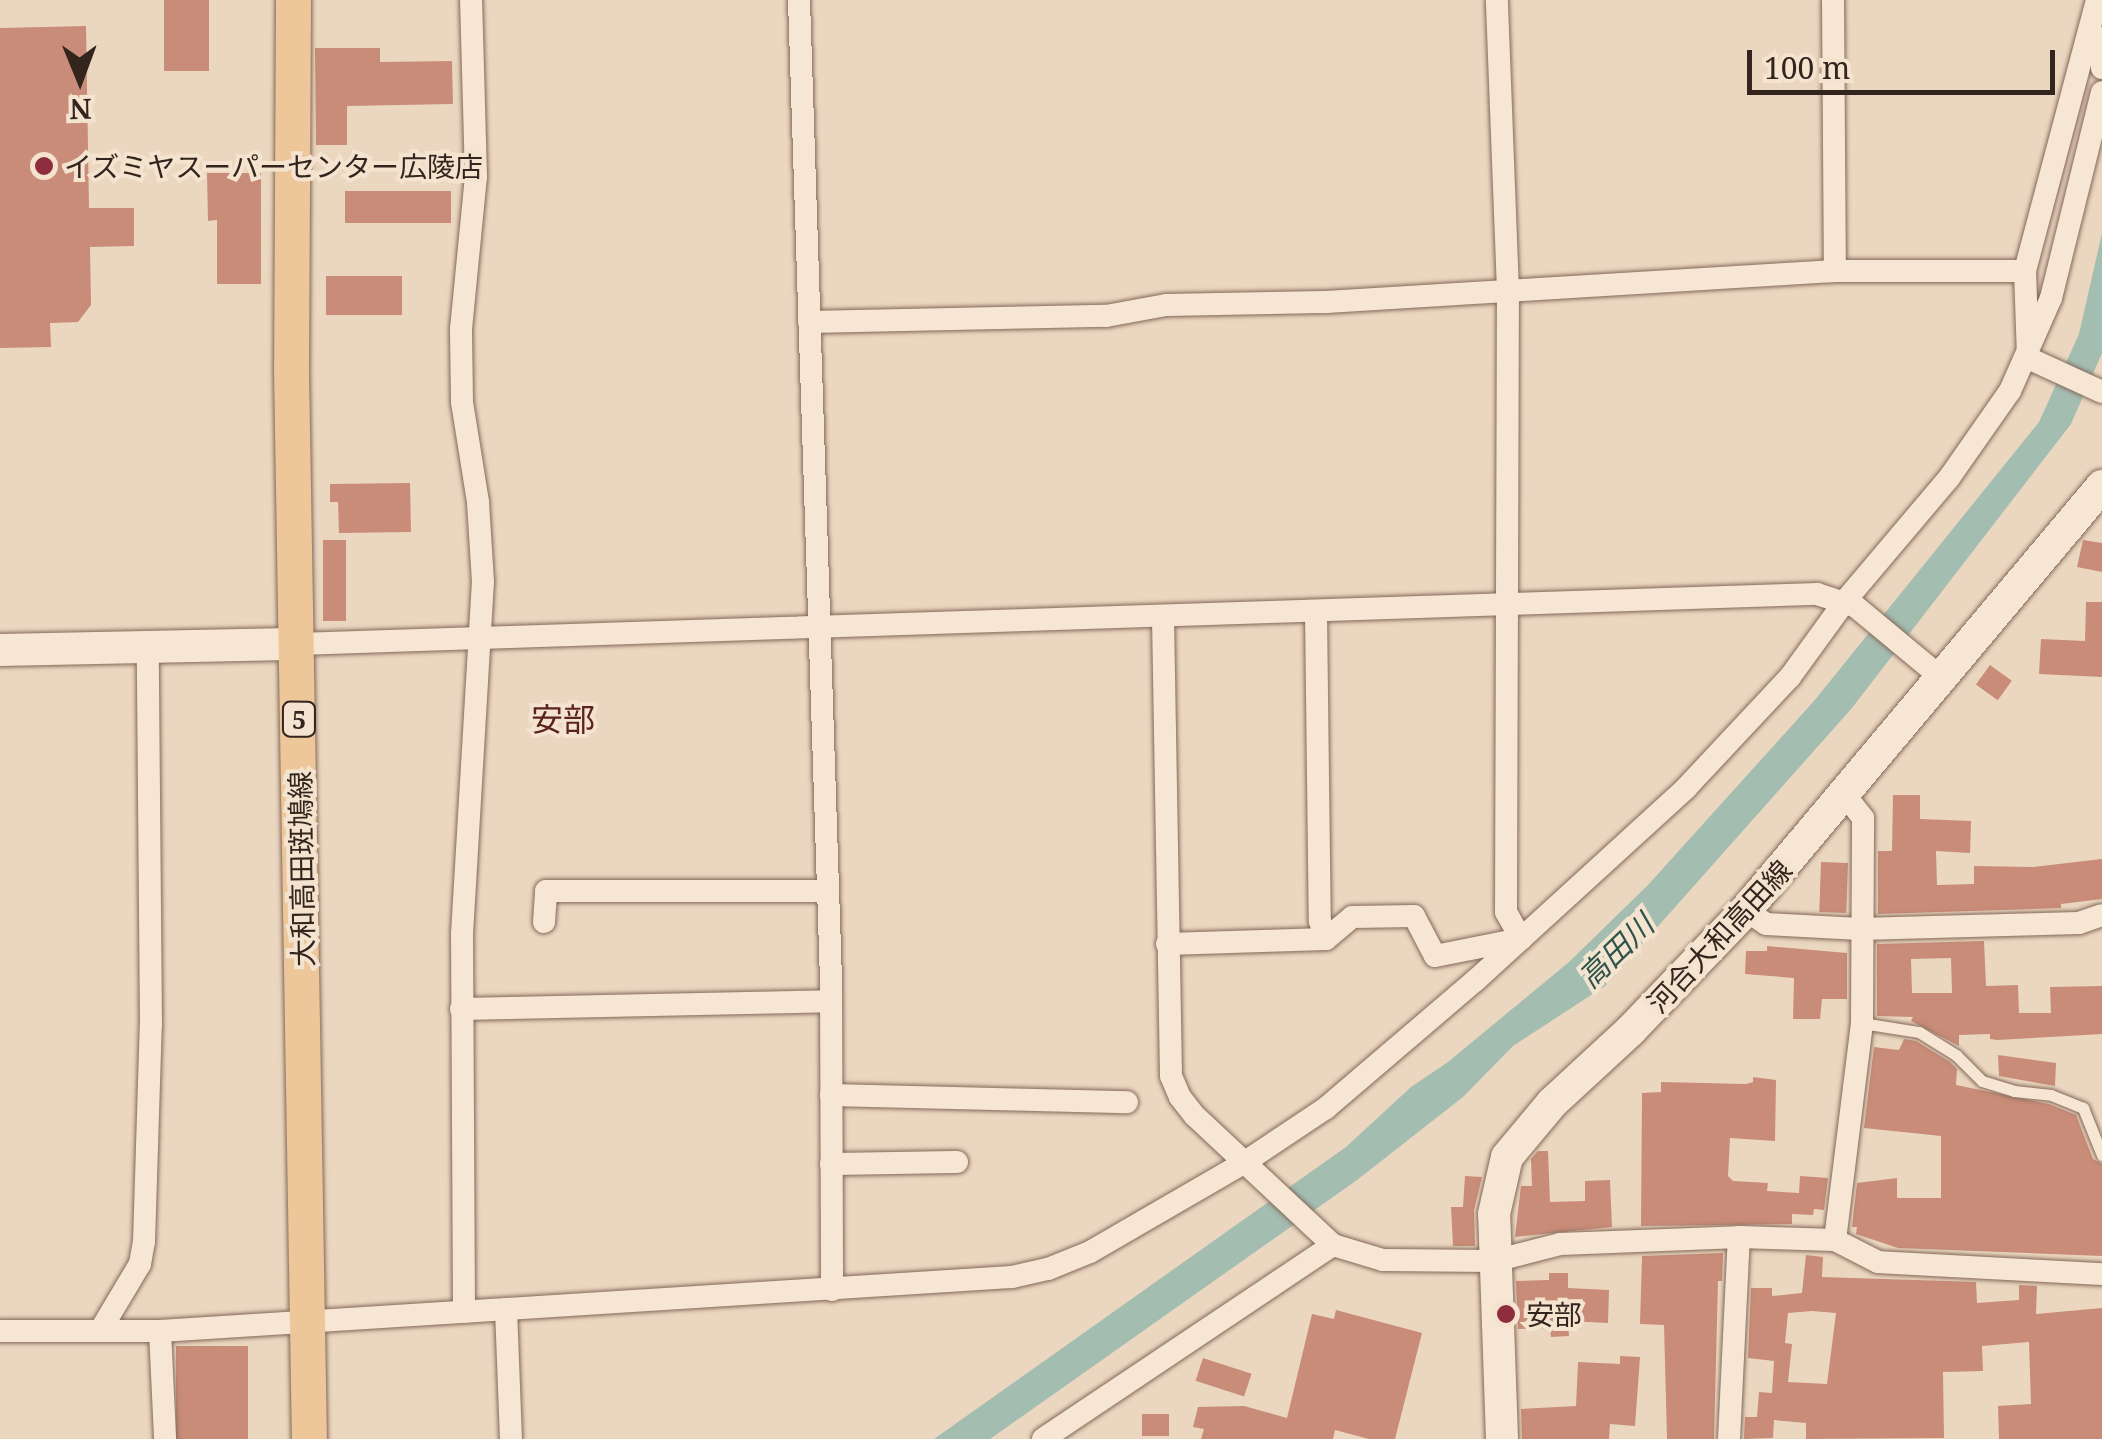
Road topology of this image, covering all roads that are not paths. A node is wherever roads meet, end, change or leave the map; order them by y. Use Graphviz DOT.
graph roads {
  1 [pos="292,0"];
  2 [pos="472,0"];
  3 [pos="799,0"];
  4 [pos="1497,0"];
  5 [pos="1833,0"];
  6 [pos="2097,0"];
  7 [pos="2102,38"];
  8 [pos="2102,68"];
  9 [pos="2102,92"];
  10 [pos="1835,271"];
  11 [pos="2025,271"];
  12 [pos="1508,290"];
  13 [pos="808,322"];
  14 [pos="2031,359"];
  15 [pos="2102,392"];
  16 [pos="2102,486"];
  17 [pos="1850,604"];
  18 [pos="1508,606"];
  19 [pos="1316,612"];
  20 [pos="1162,617"];
  21 [pos="820,628"];
  22 [pos="481,639"];
  23 [pos="298,644"];
  24 [pos="148,647"];
  25 [pos="0,650"];
  26 [pos="1934,671"];
  27 [pos="1845,795"];
  28 [pos="828,891"];
  29 [pos="1746,910"];
  30 [pos="2102,915"];
  31 [pos="544,922"];
  32 [pos="1860,930"];
  33 [pos="1326,939"];
  34 [pos="1521,939"];
  35 [pos="1166,944"];
  36 [pos="831,1001"];
  37 [pos="461,1009"];
  38 [pos="1862,1023"];
  39 [pos="831,1096"];
  40 [pos="1127,1102"];
  41 [pos="2102,1155"];
  42 [pos="956,1162"];
  43 [pos="831,1164"];
  44 [pos="1246,1167"];
  45 [pos="1739,1237"];
  46 [pos="1835,1240"];
  47 [pos="1329,1241"];
  48 [pos="1494,1261"];
  49 [pos="2102,1274"];
  50 [pos="832,1290"];
  51 [pos="506,1309"];
  52 [pos="464,1312"];
  53 [pos="307,1321"];
  54 [pos="0,1331"];
  55 [pos="100,1331"];
  56 [pos="160,1331"];
  57 [pos="165,1439"];
  58 [pos="309,1439"];
  59 [pos="511,1439"];
  60 [pos="1043,1439"];
  61 [pos="1502,1439"];
  62 [pos="1729,1439"];
  1 -- 23 [label="main road, 大和高田斑鳩線 / 5"];
  2 -- 22 [label="street"];
  3 -- 13 [label="street"];
  4 -- 12 [label="street"];
  5 -- 10 [label="street"];
  6 -- 11 [label="street"];
  7 -- 8 [label="street"];
  9 -- 14 [label="street"];
  10 -- 11 [label="street"];
  10 -- 12 [label="street"];
  11 -- 14 [label="street"];
  12 -- 13 [label="street"];
  12 -- 18 [label="street"];
  13 -- 21 [label="street"];
  14 -- 15 [label="street"];
  14 -- 17 [label="street"];
  16 -- 26 [label="main road, 河合大和高田線"];
  17 -- 18 [label="street"];
  17 -- 26 [label="street"];
  17 -- 34 [label="street"];
  18 -- 19 [label="street"];
  18 -- 34 [label="street"];
  19 -- 20 [label="street"];
  19 -- 33 [label="street"];
  20 -- 21 [label="street"];
  20 -- 35 [label="street"];
  21 -- 22 [label="street"];
  21 -- 28 [label="street"];
  22 -- 23 [label="street"];
  22 -- 37 [label="street"];
  23 -- 24 [label="main road"];
  23 -- 53 [label="main road, 大和高田斑鳩線 / 5"];
  24 -- 25 [label="main road"];
  24 -- 55 [label="street"];
  26 -- 27 [label="main road, 河合大和高田線"];
  27 -- 29 [label="main road, 河合大和高田線"];
  27 -- 32 [label="street"];
  28 -- 31 [label="street"];
  28 -- 36 [label="street"];
  29 -- 32 [label="street"];
  29 -- 48 [label="main road, 河合大和高田線"];
  30 -- 32 [label="street"];
  32 -- 38 [label="street"];
  33 -- 34 [label="street"];
  33 -- 35 [label="street"];
  34 -- 44 [label="street"];
  35 -- 44 [label="street"];
  36 -- 37 [label="street"];
  36 -- 39 [label="street"];
  37 -- 52 [label="street"];
  38 -- 41 [label="lane"];
  38 -- 46 [label="street"];
  39 -- 40 [label="street"];
  39 -- 43 [label="street"];
  42 -- 43 [label="street"];
  43 -- 50 [label="street"];
  44 -- 47 [label="street"];
  44 -- 50 [label="street"];
  45 -- 46 [label="street"];
  45 -- 48 [label="street"];
  45 -- 62 [label="street"];
  46 -- 49 [label="street"];
  47 -- 48 [label="street"];
  47 -- 60 [label="street"];
  48 -- 61 [label="main road, 河合大和高田線"];
  50 -- 51 [label="street"];
  51 -- 52 [label="street"];
  51 -- 59 [label="street"];
  52 -- 53 [label="street"];
  53 -- 56 [label="street"];
  53 -- 58 [label="main road, 大和高田斑鳩線 / 5"];
  54 -- 55 [label="street"];
  55 -- 56 [label="street"];
  56 -- 57 [label="street"];
}
